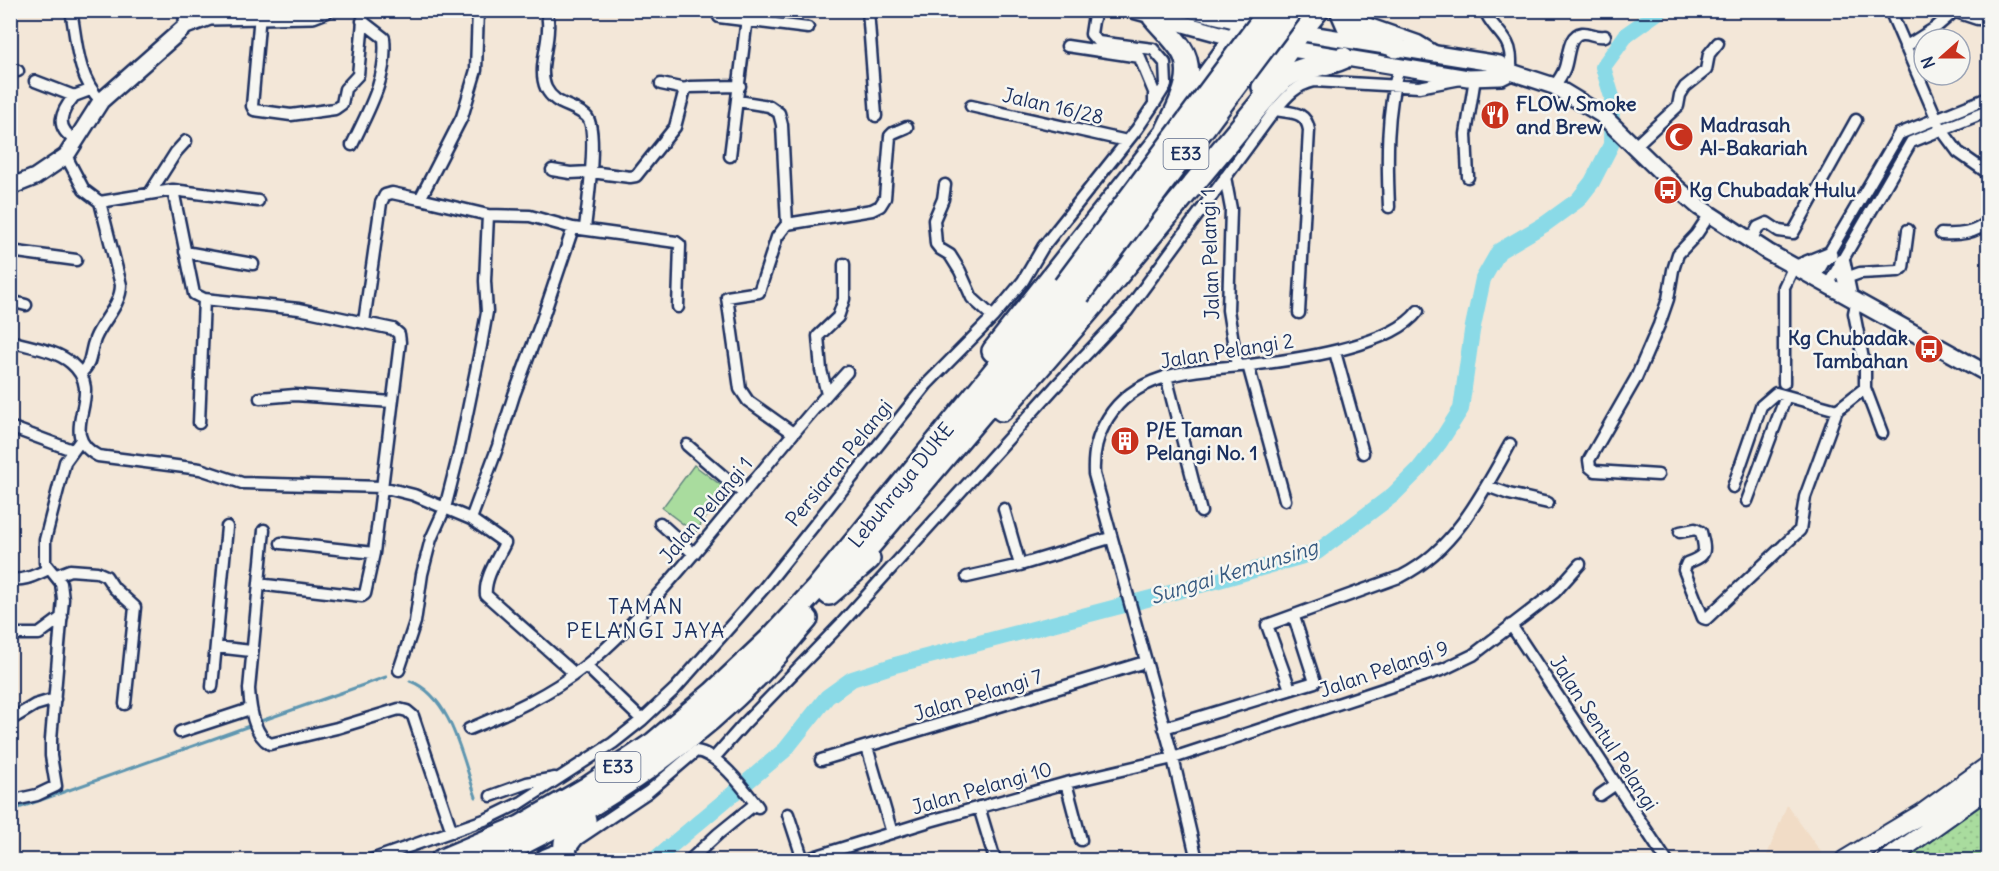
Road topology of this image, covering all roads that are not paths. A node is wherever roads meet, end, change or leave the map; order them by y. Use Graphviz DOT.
graph roads {
  1 [pos="71,10"];
  2 [pos="183,10"];
  3 [pos="478,10"];
  4 [pos="547,10"];
  5 [pos="868,10"];
  6 [pos="1097,10"];
  7 [pos="1132,10"];
  8 [pos="1192,10"];
  9 [pos="1270,10"];
  10 [pos="1292,10"];
  11 [pos="1318,10"];
  12 [pos="1341,10"];
  13 [pos="1353,10"];
  14 [pos="1485,10"];
  15 [pos="1890,10"];
  16 [pos="323,11"];
  17 [pos="1956,11"];
  18 [pos="260,14"];
  19 [pos="748,15"];
  20 [pos="363,16"];
  21 [pos="1153,16"];
  22 [pos="719,17"];
  23 [pos="1989,19"];
  24 [pos="1246,24"];
  25 [pos="186,27"];
  26 [pos="808,28"];
  27 [pos="1605,36"];
  28 [pos="1294,40"];
  29 [pos="1718,43"];
  30 [pos="1067,46"];
  31 [pos="1905,47"];
  32 [pos="1138,52"];
  33 [pos="1441,55"];
  34 [pos="1398,57"];
  35 [pos="1343,58"];
  36 [pos="1511,72"];
  37 [pos="1471,78"];
  38 [pos="35,81"];
  39 [pos="661,84"];
  40 [pos="740,86"];
  41 [pos="1554,86"];
  42 [pos="1394,87"];
  43 [pos="685,89"];
  44 [pos="90,90"];
  45 [pos="74,96"];
  46 [pos="1989,98"];
  47 [pos="738,100"];
  48 [pos="101,101"];
  49 [pos="1154,104"];
  50 [pos="971,106"];
  51 [pos="1275,110"];
  52 [pos="1989,111"];
  53 [pos="876,117"];
  54 [pos="1935,119"];
  55 [pos="1856,120"];
  56 [pos="907,127"];
  57 [pos="1941,129"];
  58 [pos="1165,133"];
  59 [pos="75,140"];
  60 [pos="186,141"];
  61 [pos="1127,141"];
  62 [pos="352,145"];
  63 [pos="1635,146"];
  64 [pos="66,156"];
  65 [pos="730,156"];
  66 [pos="552,170"];
  67 [pos="591,171"];
  68 [pos="1225,177"];
  69 [pos="1468,177"];
  70 [pos="1989,177"];
  71 [pos="13,181"];
  72 [pos="945,185"];
  73 [pos="172,190"];
  74 [pos="1186,191"];
  75 [pos="150,193"];
  76 [pos="420,199"];
  77 [pos="258,201"];
  78 [pos="100,202"];
  79 [pos="1389,207"];
  80 [pos="1710,214"];
  81 [pos="488,215"];
  82 [pos="1989,221"];
  83 [pos="787,224"];
  84 [pos="573,228"];
  85 [pos="585,228"];
  86 [pos="1908,230"];
  87 [pos="1941,234"];
  88 [pos="1751,241"];
  89 [pos="10,251"];
  90 [pos="185,252"];
  91 [pos="1836,258"];
  92 [pos="76,260"];
  93 [pos="254,264"];
  94 [pos="844,264"];
  95 [pos="1796,267"];
  96 [pos="1845,278"];
  97 [pos="1821,281"];
  98 [pos="1071,290"];
  99 [pos="1853,298"];
  100 [pos="204,299"];
  101 [pos="10,301"];
  102 [pos="26,305"];
  103 [pos="678,308"];
  104 [pos="1418,310"];
  105 [pos="1299,313"];
  106 [pos="993,317"];
  107 [pos="364,322"];
  108 [pos="10,341"];
  109 [pos="1335,352"];
  110 [pos="1242,365"];
  111 [pos="847,372"];
  112 [pos="81,373"];
  113 [pos="1989,374"];
  114 [pos="1166,376"];
  115 [pos="1784,383"];
  116 [pos="1865,388"];
  117 [pos="827,394"];
  118 [pos="1786,396"];
  119 [pos="260,398"];
  120 [pos="392,402"];
  121 [pos="1837,410"];
  122 [pos="199,423"];
  123 [pos="10,427"];
  124 [pos="1882,433"];
  125 [pos="793,434"];
  126 [pos="81,440"];
  127 [pos="1510,444"];
  128 [pos="687,445"];
  129 [pos="72,450"];
  130 [pos="1363,453"];
  131 [pos="1658,475"];
  132 [pos="1487,486"];
  133 [pos="382,487"];
  134 [pos="1732,487"];
  135 [pos="744,494"];
  136 [pos="1285,500"];
  137 [pos="1747,501"];
  138 [pos="1548,503"];
  139 [pos="445,508"];
  140 [pos="1004,508"];
  141 [pos="1201,512"];
  142 [pos="471,519"];
  143 [pos="660,524"];
  144 [pos="227,527"];
  145 [pos="264,530"];
  146 [pos="1680,532"];
  147 [pos="1110,538"];
  148 [pos="281,543"];
  149 [pos="374,553"];
  150 [pos="694,554"];
  151 [pos="842,557"];
  152 [pos="1580,564"];
  153 [pos="1020,565"];
  154 [pos="53,572"];
  155 [pos="967,577"];
  156 [pos="10,579"];
  157 [pos="266,585"];
  158 [pos="829,594"];
  159 [pos="62,617"];
  160 [pos="1294,617"];
  161 [pos="1511,625"];
  162 [pos="10,634"];
  163 [pos="216,647"];
  164 [pos="251,651"];
  165 [pos="1145,662"];
  166 [pos="586,666"];
  167 [pos="399,670"];
  168 [pos="575,674"];
  169 [pos="212,687"];
  170 [pos="1290,689"];
  171 [pos="55,699"];
  172 [pos="125,704"];
  173 [pos="725,707"];
  174 [pos="251,711"];
  175 [pos="10,720"];
  176 [pos="642,720"];
  177 [pos="1164,728"];
  178 [pos="469,729"];
  179 [pos="180,732"];
  180 [pos="867,747"];
  181 [pos="705,754"];
  182 [pos="1173,758"];
  183 [pos="663,759"];
  184 [pos="821,760"];
  185 [pos="1989,766"];
  186 [pos="561,777"];
  187 [pos="1066,783"];
  188 [pos="1616,784"];
  189 [pos="1989,788"];
  190 [pos="1600,795"];
  191 [pos="491,796"];
  192 [pos="10,801"];
  193 [pos="979,807"];
  194 [pos="1923,813"];
  195 [pos="788,814"];
  196 [pos="452,832"];
  197 [pos="892,833"];
  198 [pos="1081,840"];
  199 [pos="567,857"];
  200 [pos="371,861"];
  201 [pos="442,861"];
  202 [pos="488,861"];
  203 [pos="546,861"];
  204 [pos="690,861"];
  205 [pos="803,861"];
  206 [pos="995,861"];
  207 [pos="1197,861"];
  208 [pos="1666,861"];
  209 [pos="1845,861"];
  210 [pos="1860,861"];
  211 [pos="1887,861"];
  1 -- 44 [label="street"];
  2 -- 25 [label="street"];
  3 -- 76 [label="street"];
  4 -- 67 [label="street"];
  5 -- 53 [label="street"];
  6 -- 32 [label="street, Persiaran Pelangi"];
  7 -- 21 [label="street"];
  8 -- 24 [label="street"];
  9 -- 98 [label="highway, Lebuhraya DUKE / E33, bridge"];
  10 -- 98 [label="highway, Lebuhraya DUKE / E33, bridge"];
  11 -- 28 [label="highway"];
  12 -- 34 [label="highway"];
  13 -- 33 [label="street"];
  14 -- 36 [label="street"];
  15 -- 31 [label="street"];
  16 -- 18 [label="street"];
  17 -- 23 [label="street"];
  17 -- 31 [label="street"];
  18 -- 20 [label="street"];
  18 -- 25 [label="street"];
  19 -- 22 [label="street"];
  19 -- 26 [label="street"];
  19 -- 40 [label="street"];
  20 -- 62 [label="street"];
  21 -- 24 [label="street"];
  21 -- 58 [label="highway"];
  24 -- 28 [label="street"];
  24 -- 58 [label="highway"];
  25 -- 48 [label="street"];
  27 -- 41 [label="street"];
  28 -- 34 [label="street"];
  28 -- 35 [label="street"];
  28 -- 74 [label="highway"];
  29 -- 63 [label="street"];
  30 -- 32 [label="street"];
  31 -- 54 [label="street"];
  32 -- 49 [label="street"];
  32 -- 49 [label="street, Persiaran Pelangi"];
  33 -- 34 [label="street"];
  33 -- 36 [label="street"];
  34 -- 35 [label="street"];
  34 -- 37 [label="street"];
  34 -- 42 [label="street"];
  35 -- 74 [label="highway"];
  36 -- 37 [label="street"];
  36 -- 41 [label="street"];
  37 -- 42 [label="street"];
  37 -- 69 [label="street"];
  38 -- 45 [label="street"];
  39 -- 43 [label="street"];
  40 -- 43 [label="street"];
  40 -- 47 [label="street"];
  41 -- 63 [label="street"];
  42 -- 51 [label="street"];
  42 -- 79 [label="street"];
  43 -- 67 [label="street"];
  44 -- 45 [label="street"];
  44 -- 48 [label="street"];
  45 -- 59 [label="street"];
  46 -- 54 [label="street"];
  47 -- 65 [label="street"];
  47 -- 83 [label="street"];
  48 -- 59 [label="street"];
  49 -- 61 [label="street, Persiaran Pelangi"];
  50 -- 61 [label="street, Jalan 16/28"];
  51 -- 68 [label="street"];
  51 -- 105 [label="street"];
  52 -- 57 [label="street"];
  54 -- 57 [label="street"];
  54 -- 91 [label="street"];
  55 -- 88 [label="street"];
  56 -- 83 [label="street"];
  57 -- 70 [label="street"];
  57 -- 91 [label="street"];
  58 -- 151 [label="highway"];
  59 -- 64 [label="street"];
  60 -- 75 [label="street"];
  61 -- 106 [label="street, Persiaran Pelangi"];
  63 -- 80 [label="street"];
  64 -- 71 [label="street"];
  64 -- 78 [label="street"];
  66 -- 67 [label="street"];
  67 -- 85 [label="street"];
  68 -- 110 [label="street, Jalan Pelangi 1"];
  68 -- 181 [label="street"];
  72 -- 106 [label="street"];
  73 -- 75 [label="street"];
  73 -- 77 [label="street"];
  73 -- 90 [label="street"];
  74 -- 158 [label="highway"];
  75 -- 78 [label="street"];
  76 -- 81 [label="street"];
  76 -- 107 [label="street"];
  78 -- 112 [label="street"];
  80 -- 88 [label="street"];
  80 -- 131 [label="street"];
  81 -- 84 [label="street"];
  81 -- 139 [label="street"];
  82 -- 87 [label="street"];
  83 -- 125 [label="street"];
  84 -- 85 [label="street"];
  84 -- 142 [label="street"];
  85 -- 103 [label="street"];
  86 -- 96 [label="street"];
  88 -- 95 [label="street"];
  89 -- 92 [label="street"];
  90 -- 93 [label="street"];
  90 -- 100 [label="street"];
  91 -- 95 [label="street"];
  91 -- 96 [label="street"];
  91 -- 97 [label="street"];
  94 -- 117 [label="street"];
  95 -- 97 [label="street"];
  95 -- 115 [label="street"];
  96 -- 99 [label="street"];
  97 -- 99 [label="street"];
  98 -- 151 [label="highway, Lebuhraya DUKE / E33"];
  98 -- 158 [label="highway, Lebuhraya DUKE / E33"];
  99 -- 113 [label="street"];
  99 -- 116 [label="street"];
  100 -- 107 [label="street"];
  100 -- 122 [label="street"];
  101 -- 102 [label="street"];
  104 -- 109 [label="street, Jalan Pelangi 2"];
  106 -- 176 [label="street, Persiaran Pelangi"];
  107 -- 120 [label="street"];
  108 -- 112 [label="street"];
  109 -- 110 [label="street, Jalan Pelangi 2"];
  109 -- 130 [label="street"];
  110 -- 114 [label="street, Jalan Pelangi 2"];
  110 -- 136 [label="street, Jalan Pelangi 1"];
  111 -- 117 [label="street, Jalan Pelangi 1"];
  112 -- 126 [label="street"];
  114 -- 141 [label="street"];
  114 -- 147 [label="street, Jalan Pelangi 2"];
  116 -- 121 [label="street"];
  116 -- 124 [label="street"];
  117 -- 125 [label="street, Jalan Pelangi 1"];
  118 -- 121 [label="street"];
  118 -- 134 [label="street"];
  118 -- 137 [label="street"];
  119 -- 120 [label="street"];
  120 -- 133 [label="street"];
  121 -- 146 [label="street"];
  123 -- 129 [label="street"];
  125 -- 135 [label="street, Jalan Pelangi 1"];
  126 -- 129 [label="street"];
  126 -- 133 [label="street"];
  127 -- 132 [label="street"];
  128 -- 135 [label="street"];
  129 -- 154 [label="street"];
  132 -- 138 [label="street"];
  132 -- 160 [label="street"];
  133 -- 139 [label="street"];
  133 -- 149 [label="street"];
  135 -- 150 [label="street, Jalan Pelangi 1"];
  139 -- 142 [label="street"];
  139 -- 167 [label="street"];
  140 -- 153 [label="street"];
  142 -- 168 [label="street"];
  143 -- 150 [label="street"];
  144 -- 163 [label="street"];
  145 -- 164 [label="street"];
  147 -- 153 [label="street"];
  147 -- 165 [label="street, Jalan Pelangi 2"];
  148 -- 149 [label="street"];
  149 -- 157 [label="street"];
  150 -- 166 [label="street, Jalan Pelangi 1"];
  151 -- 201 [label="highway, Lebuhraya DUKE / E33"];
  152 -- 161 [label="street, Jalan Pelangi 9"];
  153 -- 155 [label="street"];
  154 -- 156 [label="street"];
  154 -- 159 [label="street"];
  154 -- 172 [label="street"];
  158 -- 173 [label="highway, Lebuhraya DUKE / E33"];
  159 -- 162 [label="street"];
  159 -- 171 [label="street"];
  160 -- 170 [label="street"];
  160 -- 170 [label="street"];
  161 -- 182 [label="street, Jalan Pelangi 9"];
  161 -- 188 [label="street, Jalan Sentul Pelangi"];
  163 -- 164 [label="street"];
  163 -- 169 [label="street"];
  164 -- 174 [label="street"];
  165 -- 177 [label="street, Jalan Pelangi 2"];
  165 -- 180 [label="street, Jalan Pelangi 7"];
  166 -- 168 [label="street, Jalan Pelangi 1"];
  166 -- 176 [label="street"];
  168 -- 178 [label="street, Jalan Pelangi 1"];
  170 -- 177 [label="street"];
  171 -- 175 [label="street"];
  171 -- 192 [label="street"];
  173 -- 181 [label="highway"];
  173 -- 183 [label="highway, Lebuhraya DUKE / E33"];
  174 -- 179 [label="street"];
  174 -- 196 [label="street"];
  176 -- 186 [label="street, Persiaran Pelangi"];
  177 -- 182 [label="street, Jalan Pelangi 2"];
  180 -- 184 [label="street, Jalan Pelangi 7"];
  180 -- 197 [label="street"];
  181 -- 199 [label="street"];
  181 -- 204 [label="street"];
  182 -- 187 [label="street, Jalan Pelangi 10"];
  182 -- 207 [label="street, Jalan Pelangi 2"];
  183 -- 199 [label="highway"];
  183 -- 202 [label="highway, Lebuhraya DUKE / E33"];
  185 -- 194 [label="main road"];
  186 -- 191 [label="street"];
  186 -- 196 [label="street, Persiaran Pelangi"];
  187 -- 193 [label="street, Jalan Pelangi 10"];
  187 -- 198 [label="street"];
  188 -- 190 [label="street"];
  188 -- 208 [label="street, Jalan Sentul Pelangi"];
  189 -- 211 [label="main road"];
  193 -- 197 [label="street, Jalan Pelangi 10"];
  193 -- 206 [label="street"];
  194 -- 209 [label="main road"];
  194 -- 210 [label="main road"];
  195 -- 205 [label="street"];
  196 -- 200 [label="street, Persiaran Pelangi"];
  197 -- 205 [label="street, Jalan Pelangi 10"];
  199 -- 203 [label="highway"];
}
